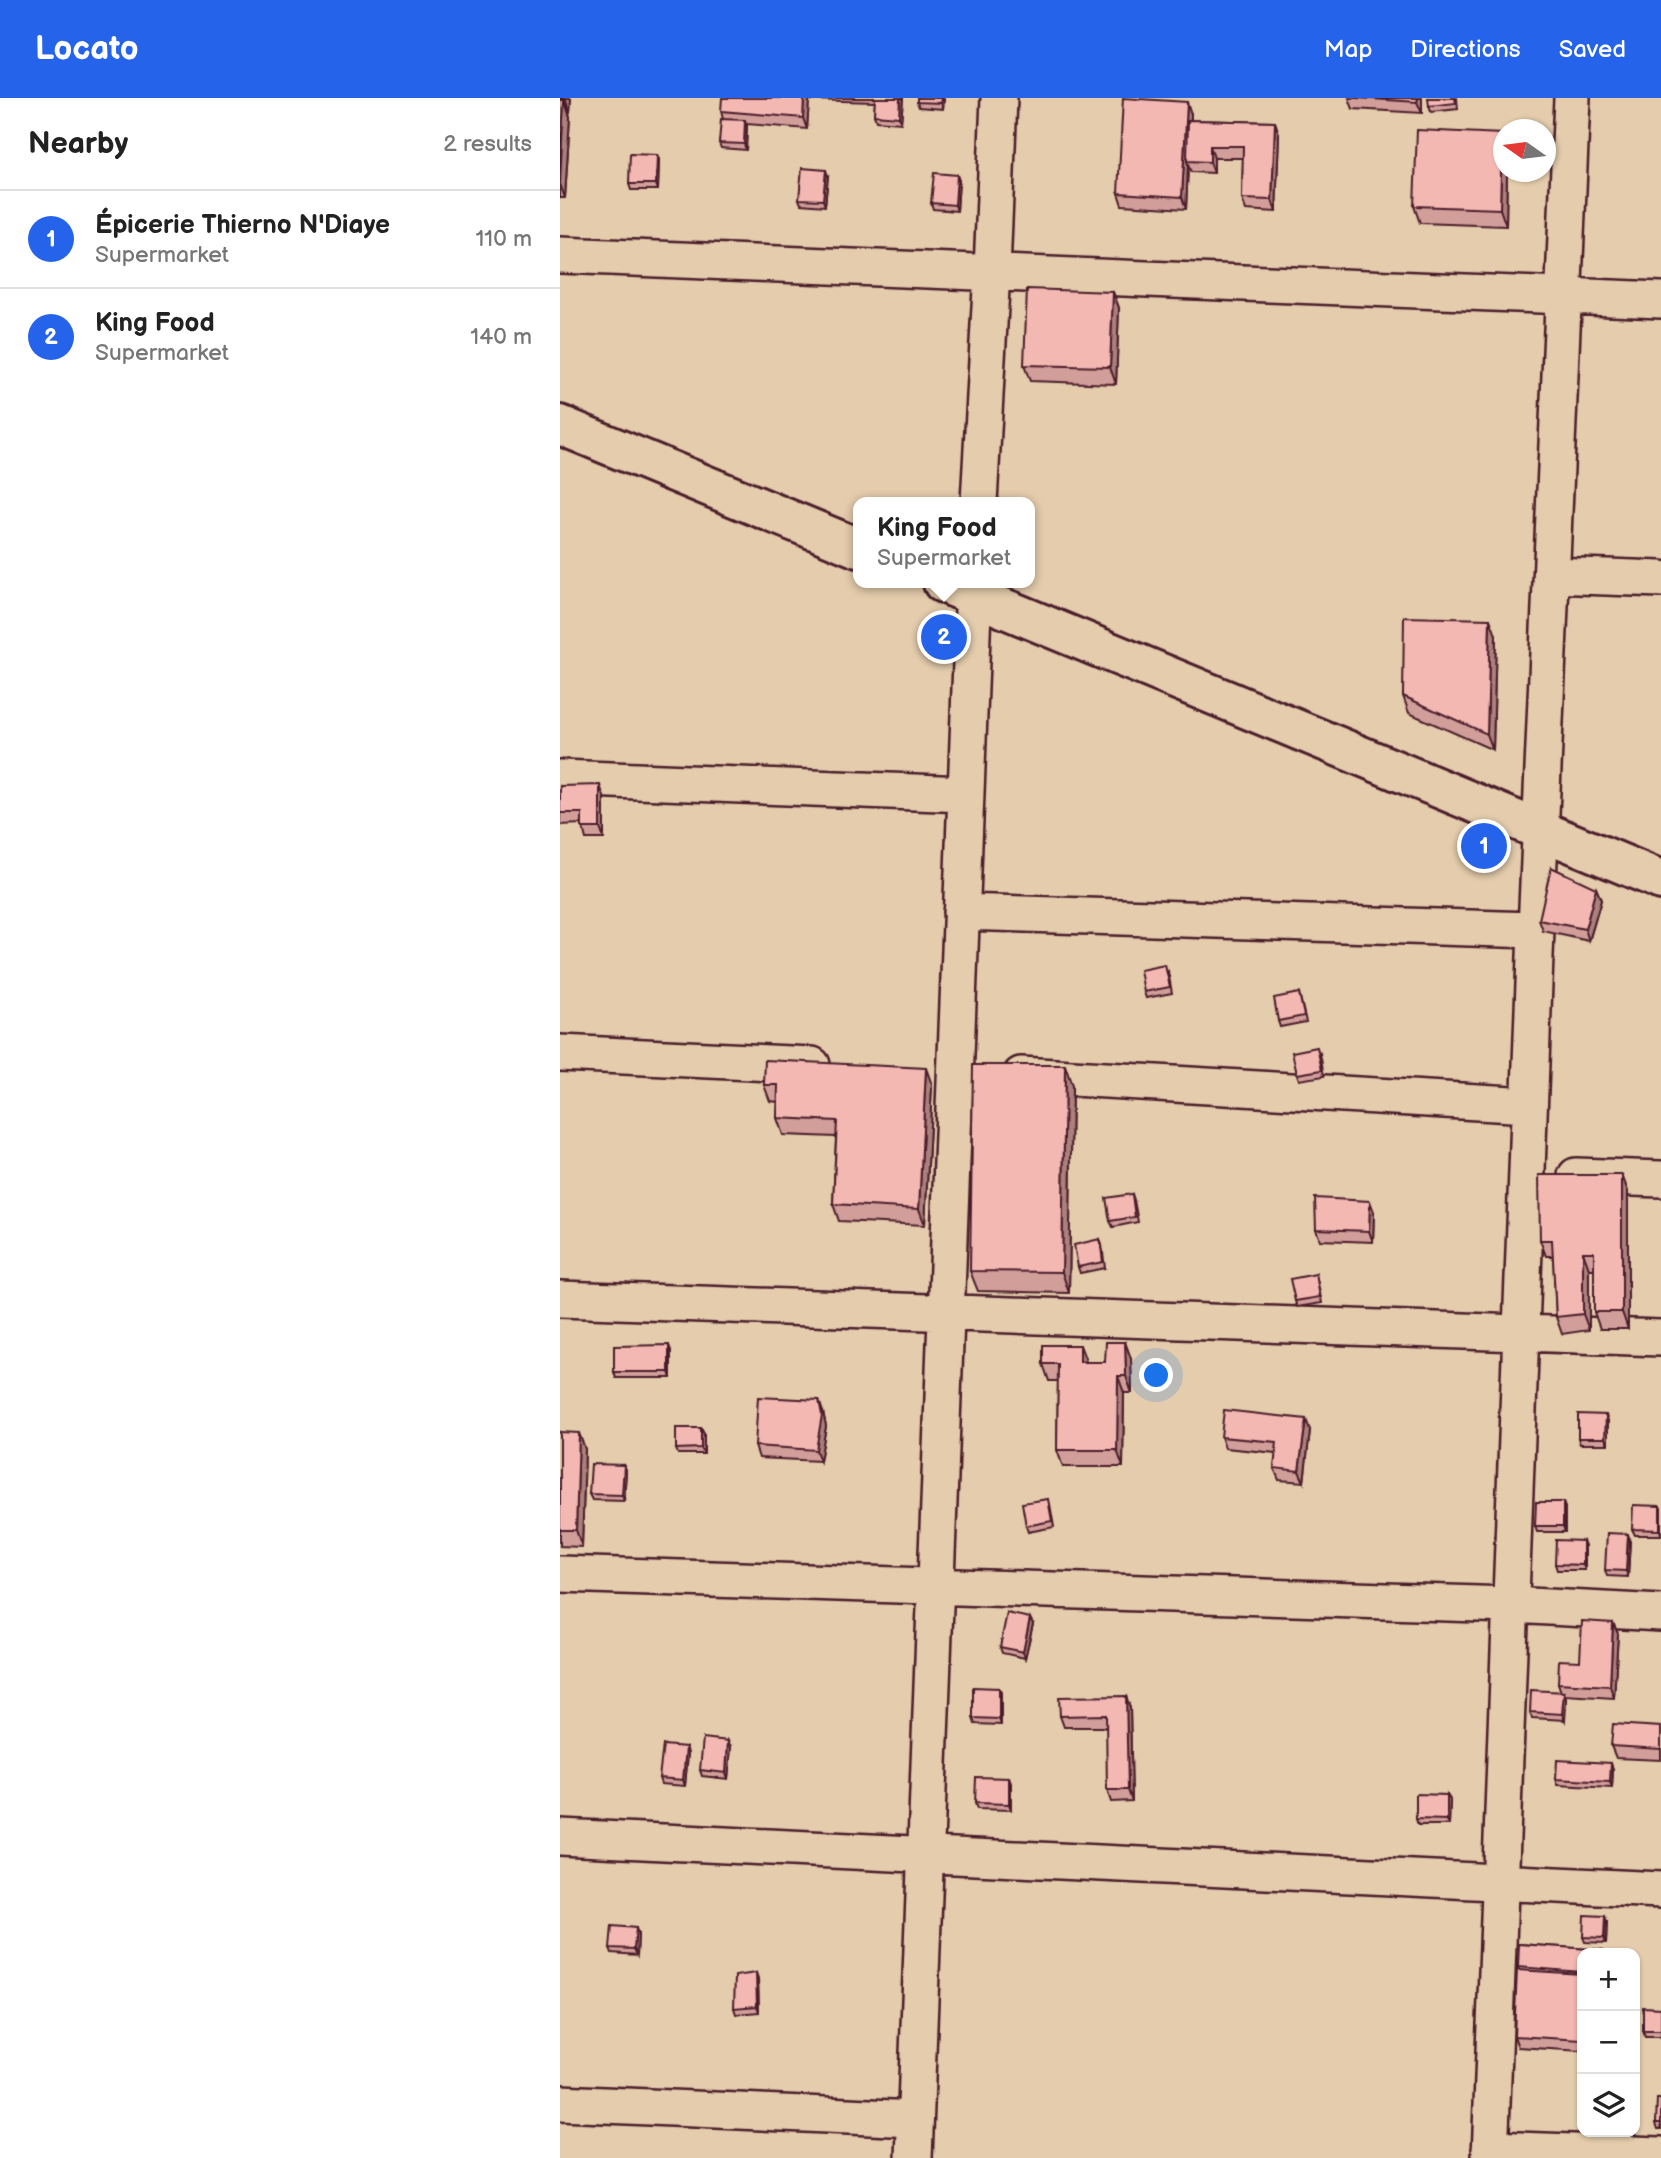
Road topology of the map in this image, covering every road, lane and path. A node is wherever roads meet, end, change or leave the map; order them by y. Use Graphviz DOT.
graph roads {
  1 [pos="999,98"];
  2 [pos="1572,98"];
  3 [pos="560,255"];
  4 [pos="992,271"];
  5 [pos="1562,296"];
  6 [pos="1661,300"];
  7 [pos="560,425"];
  8 [pos="979,497"];
  9 [pos="853,546"];
  10 [pos="1552,575"];
  11 [pos="1661,579"];
  12 [pos="963,588"];
  13 [pos="965,588"];
  14 [pos="560,778"];
  15 [pos="966,794"];
  16 [pos="1541,829"];
  17 [pos="1661,880"];
  18 [pos="961,912"];
  19 [pos="1536,930"];
  20 [pos="560,1053"];
  21 [pos="846,1067"];
  22 [pos="964,1073"];
  23 [pos="1529,1105"];
  24 [pos="1527,1175"];
  25 [pos="1661,1179"];
  26 [pos="560,1299"];
  27 [pos="946,1312"];
  28 [pos="1521,1333"];
  29 [pos="1661,1338"];
  30 [pos="560,1574"];
  31 [pos="936,1586"];
  32 [pos="1510,1605"];
  33 [pos="1661,1613"];
  34 [pos="560,1837"];
  35 [pos="926,1855"];
  36 [pos="1499,1882"];
  37 [pos="1661,1889"];
  38 [pos="560,2103"];
  39 [pos="915,2119"];
  40 [pos="1490,2153"];
  41 [pos="1661,2155"];
  42 [pos="914,2158"];
  1 -- 4 [label="street"];
  2 -- 5 [label="street"];
  3 -- 4 [label="street"];
  4 -- 5 [label="street"];
  4 -- 8 [label="street"];
  5 -- 6 [label="street"];
  5 -- 10 [label="street"];
  7 -- 9 [label="street"];
  10 -- 11 [label="street"];
  10 -- 16 [label="street"];
  12 -- 15 [label="street"];
  13 -- 16 [label="street"];
  14 -- 15 [label="street"];
  15 -- 18 [label="street"];
  16 -- 17 [label="street"];
  16 -- 19 [label="street"];
  18 -- 19 [label="street"];
  18 -- 22 [label="street"];
  19 -- 23 [label="street"];
  20 -- 21 [label="street"];
  22 -- 23 [label="street"];
  22 -- 27 [label="street"];
  23 -- 24 [label="street"];
  24 -- 25 [label="street"];
  24 -- 28 [label="street"];
  26 -- 27 [label="street"];
  27 -- 28 [label="street"];
  27 -- 31 [label="street"];
  28 -- 29 [label="street"];
  28 -- 32 [label="street"];
  30 -- 31 [label="street"];
  31 -- 32 [label="street"];
  31 -- 35 [label="street"];
  32 -- 33 [label="street"];
  32 -- 36 [label="street"];
  34 -- 35 [label="street"];
  35 -- 36 [label="street"];
  35 -- 39 [label="street"];
  36 -- 37 [label="street"];
  36 -- 40 [label="street"];
  38 -- 39 [label="street"];
  39 -- 42 [label="street"];
  40 -- 41 [label="street"];
}
